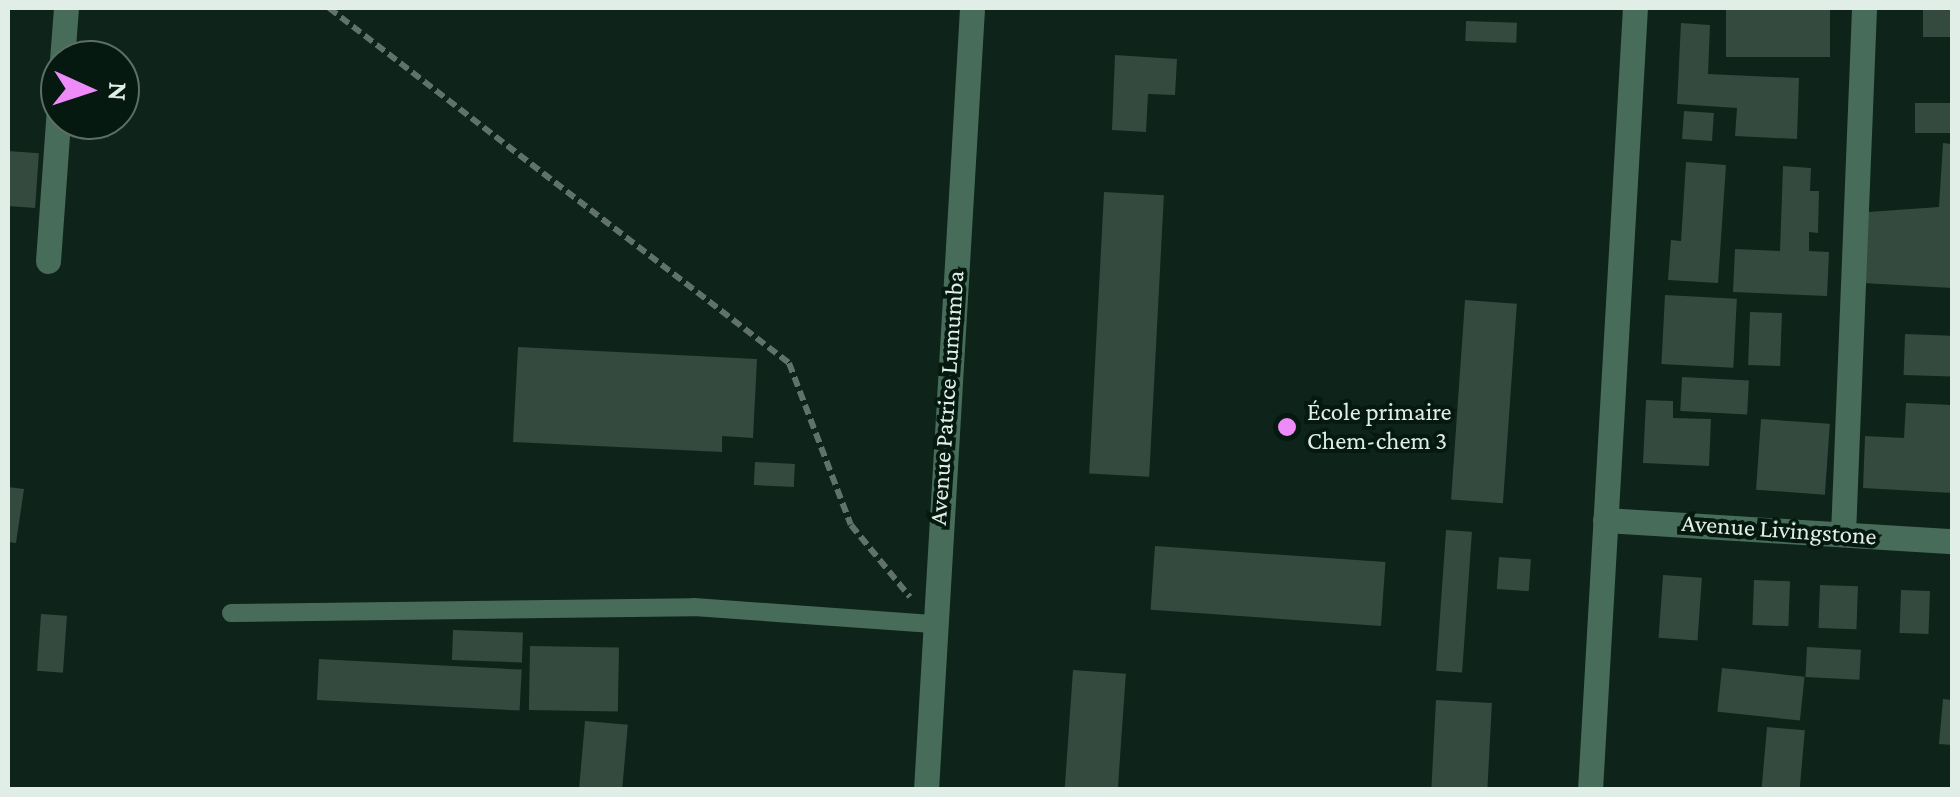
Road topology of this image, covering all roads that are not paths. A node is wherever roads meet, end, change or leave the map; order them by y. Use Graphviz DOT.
graph roads {
  1 [pos="66,8"];
  2 [pos="972,8"];
  3 [pos="1635,8"];
  4 [pos="1864,8"];
  5 [pos="64,40"];
  6 [pos="57,140"];
  7 [pos="48,261"];
  8 [pos="1605,520"];
  9 [pos="1843,534"];
  10 [pos="1952,541"];
  11 [pos="231,613"];
  12 [pos="932,624"];
  13 [pos="926,790"];
  14 [pos="1590,790"];
  1 -- 5 [label="street"];
  2 -- 12 [label="street, Avenue Patrice Lumumba"];
  3 -- 8 [label="street"];
  4 -- 9 [label="street"];
  6 -- 7 [label="street"];
  8 -- 9 [label="street, Avenue Livingstone"];
  8 -- 14 [label="street"];
  9 -- 10 [label="street, Avenue Livingstone"];
  11 -- 12 [label="lane"];
  12 -- 13 [label="street, Avenue Patrice Lumumba"];
}
